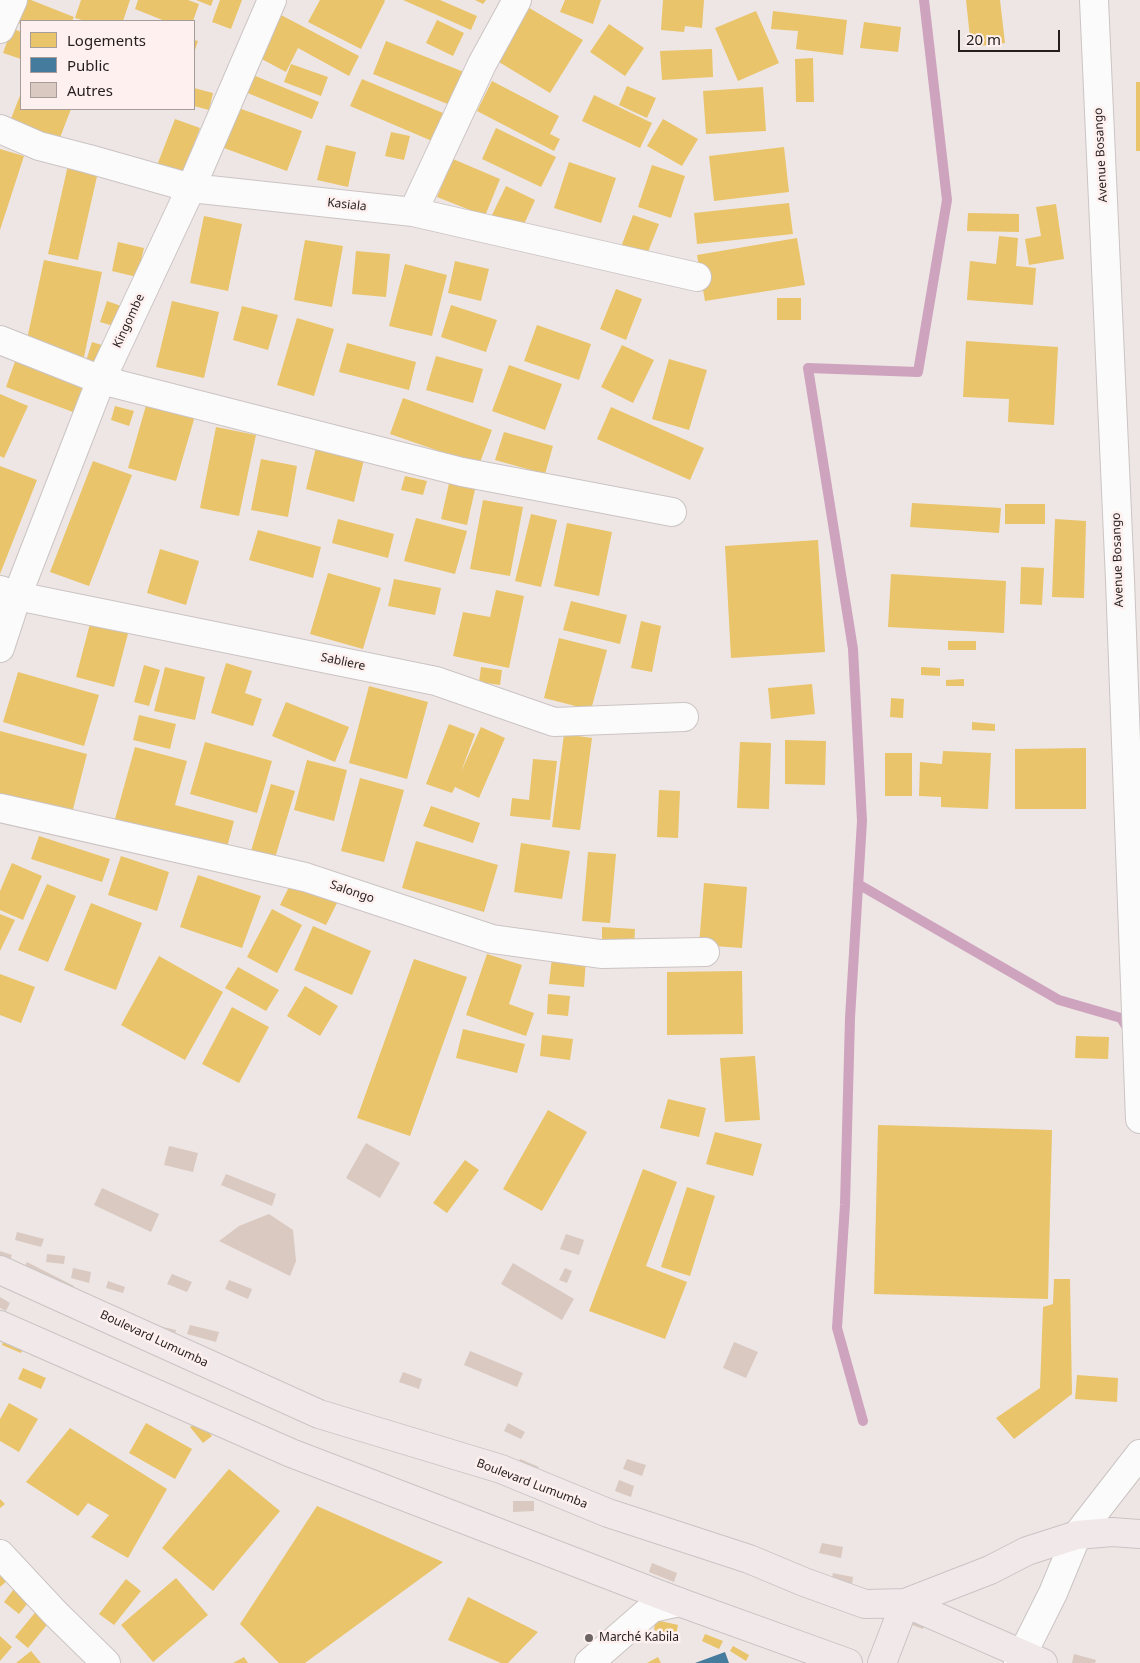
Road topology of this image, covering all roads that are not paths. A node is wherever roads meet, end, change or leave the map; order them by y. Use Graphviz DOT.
graph roads {
  1 [pos="13,0"];
  2 [pos="272,0"];
  3 [pos="517,0"];
  4 [pos="1094,0"];
  5 [pos="0,29"];
  6 [pos="0,129"];
  7 [pos="191,188"];
  8 [pos="413,212"];
  9 [pos="697,277"];
  10 [pos="0,340"];
  11 [pos="101,380"];
  12 [pos="672,512"];
  13 [pos="1130,579"];
  14 [pos="9,593"];
  15 [pos="0,648"];
  16 [pos="684,717"];
  17 [pos="0,808"];
  18 [pos="1136,916"];
  19 [pos="705,952"];
  20 [pos="1140,1119"];
  21 [pos="0,1270"];
  22 [pos="0,1325"];
  23 [pos="1140,1454"];
  24 [pos="1140,1534"];
  25 [pos="1077,1535"];
  26 [pos="0,1554"];
  27 [pos="679,1602"];
  28 [pos="905,1603"];
  29 [pos="1028,1660"];
  30 [pos="106,1663"];
  31 [pos="589,1663"];
  32 [pos="848,1663"];
  33 [pos="882,1663"];
  1 -- 5 [label="street"];
  2 -- 7 [label="street, Kingombe"];
  3 -- 8 [label="street"];
  4 -- 13 [label="street, Avenue Bosango"];
  6 -- 7 [label="street, Kasiala"];
  7 -- 8 [label="street, Kasiala"];
  7 -- 11 [label="street, Kingombe"];
  8 -- 9 [label="street, Kasiala"];
  10 -- 11 [label="street"];
  11 -- 12 [label="street"];
  11 -- 14 [label="street, Kingombe"];
  13 -- 18 [label="street, Avenue Bosango"];
  14 -- 15 [label="street, Kingombe"];
  14 -- 16 [label="street, Sabliere"];
  17 -- 19 [label="street, Salongo"];
  18 -- 20 [label="street, Avenue Bosango"];
  21 -- 28 [label="highway, Boulevard Lumumba"];
  22 -- 27 [label="highway"];
  23 -- 25 [label="street"];
  24 -- 25 [label="highway"];
  25 -- 28 [label="highway"];
  25 -- 29 [label="street"];
  26 -- 30 [label="street"];
  27 -- 31 [label="street"];
  27 -- 32 [label="highway"];
  28 -- 29 [label="highway, Boulevard Lumumba"];
  28 -- 33 [label="highway"];
}
